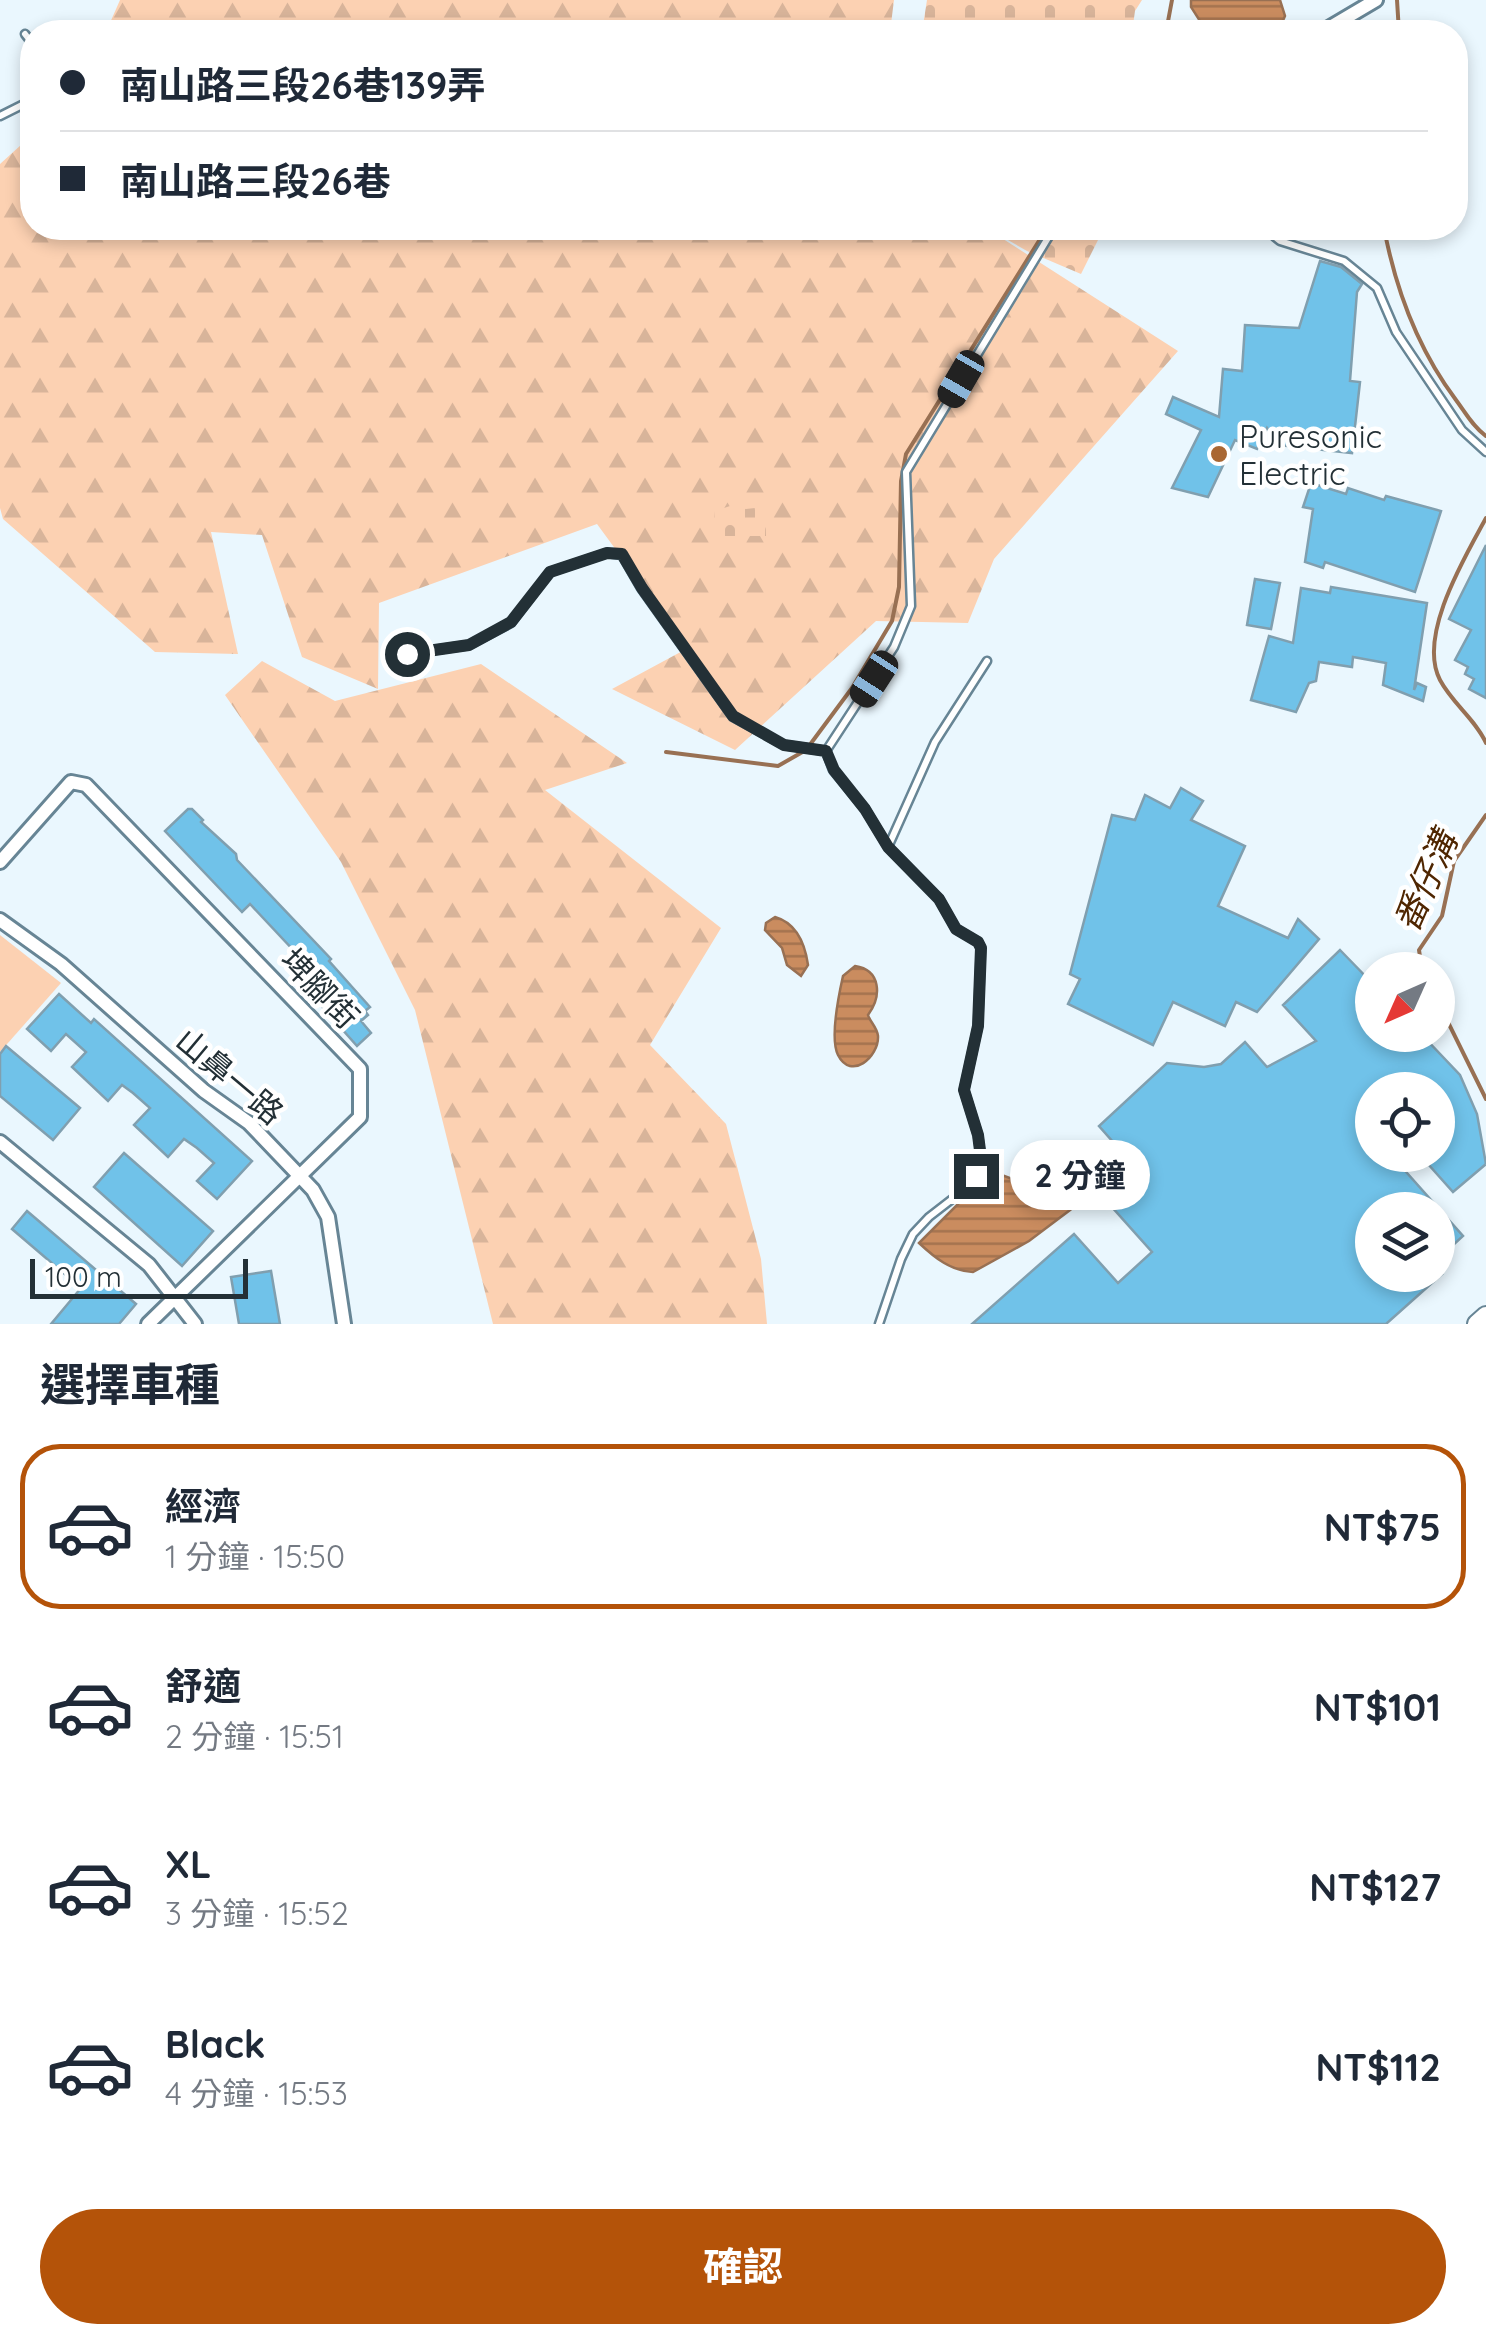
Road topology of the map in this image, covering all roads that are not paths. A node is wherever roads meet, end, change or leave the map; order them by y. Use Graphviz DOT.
graph roads {
  1 [pos="1376,0"];
  2 [pos="1342,20"];
  3 [pos="1047,240"];
  4 [pos="1279,240"];
  5 [pos="1486,452"];
  6 [pos="407,654"];
  7 [pos="987,662"];
  8 [pos="826,751"];
  9 [pos="888,847"];
  10 [pos="0,862"];
  11 [pos="0,920"];
  12 [pos="0,1142"];
  13 [pos="300,1175"];
  14 [pos="176,1298"];
  15 [pos="1486,1316"];
  16 [pos="148,1324"];
  17 [pos="195,1324"];
  18 [pos="344,1324"];
  19 [pos="879,1324"];
  20 [pos="1477,1324"];
  1 -- 2 [label="street"];
  3 -- 8 [label="lane"];
  4 -- 5 [label="lane"];
  6 -- 8 [label="lane"];
  7 -- 9 [label="lane"];
  8 -- 9 [label="lane"];
  9 -- 19 [label="lane"];
  10 -- 13 [label="street, 埤腳街"];
  11 -- 13 [label="street, 山鼻一路"];
  12 -- 14 [label="street"];
  13 -- 14 [label="street, 埤腳街"];
  13 -- 18 [label="street, 山鼻一路"];
  14 -- 16 [label="street, 埤腳街"];
  14 -- 17 [label="street"];
  15 -- 20 [label="street"];
}
